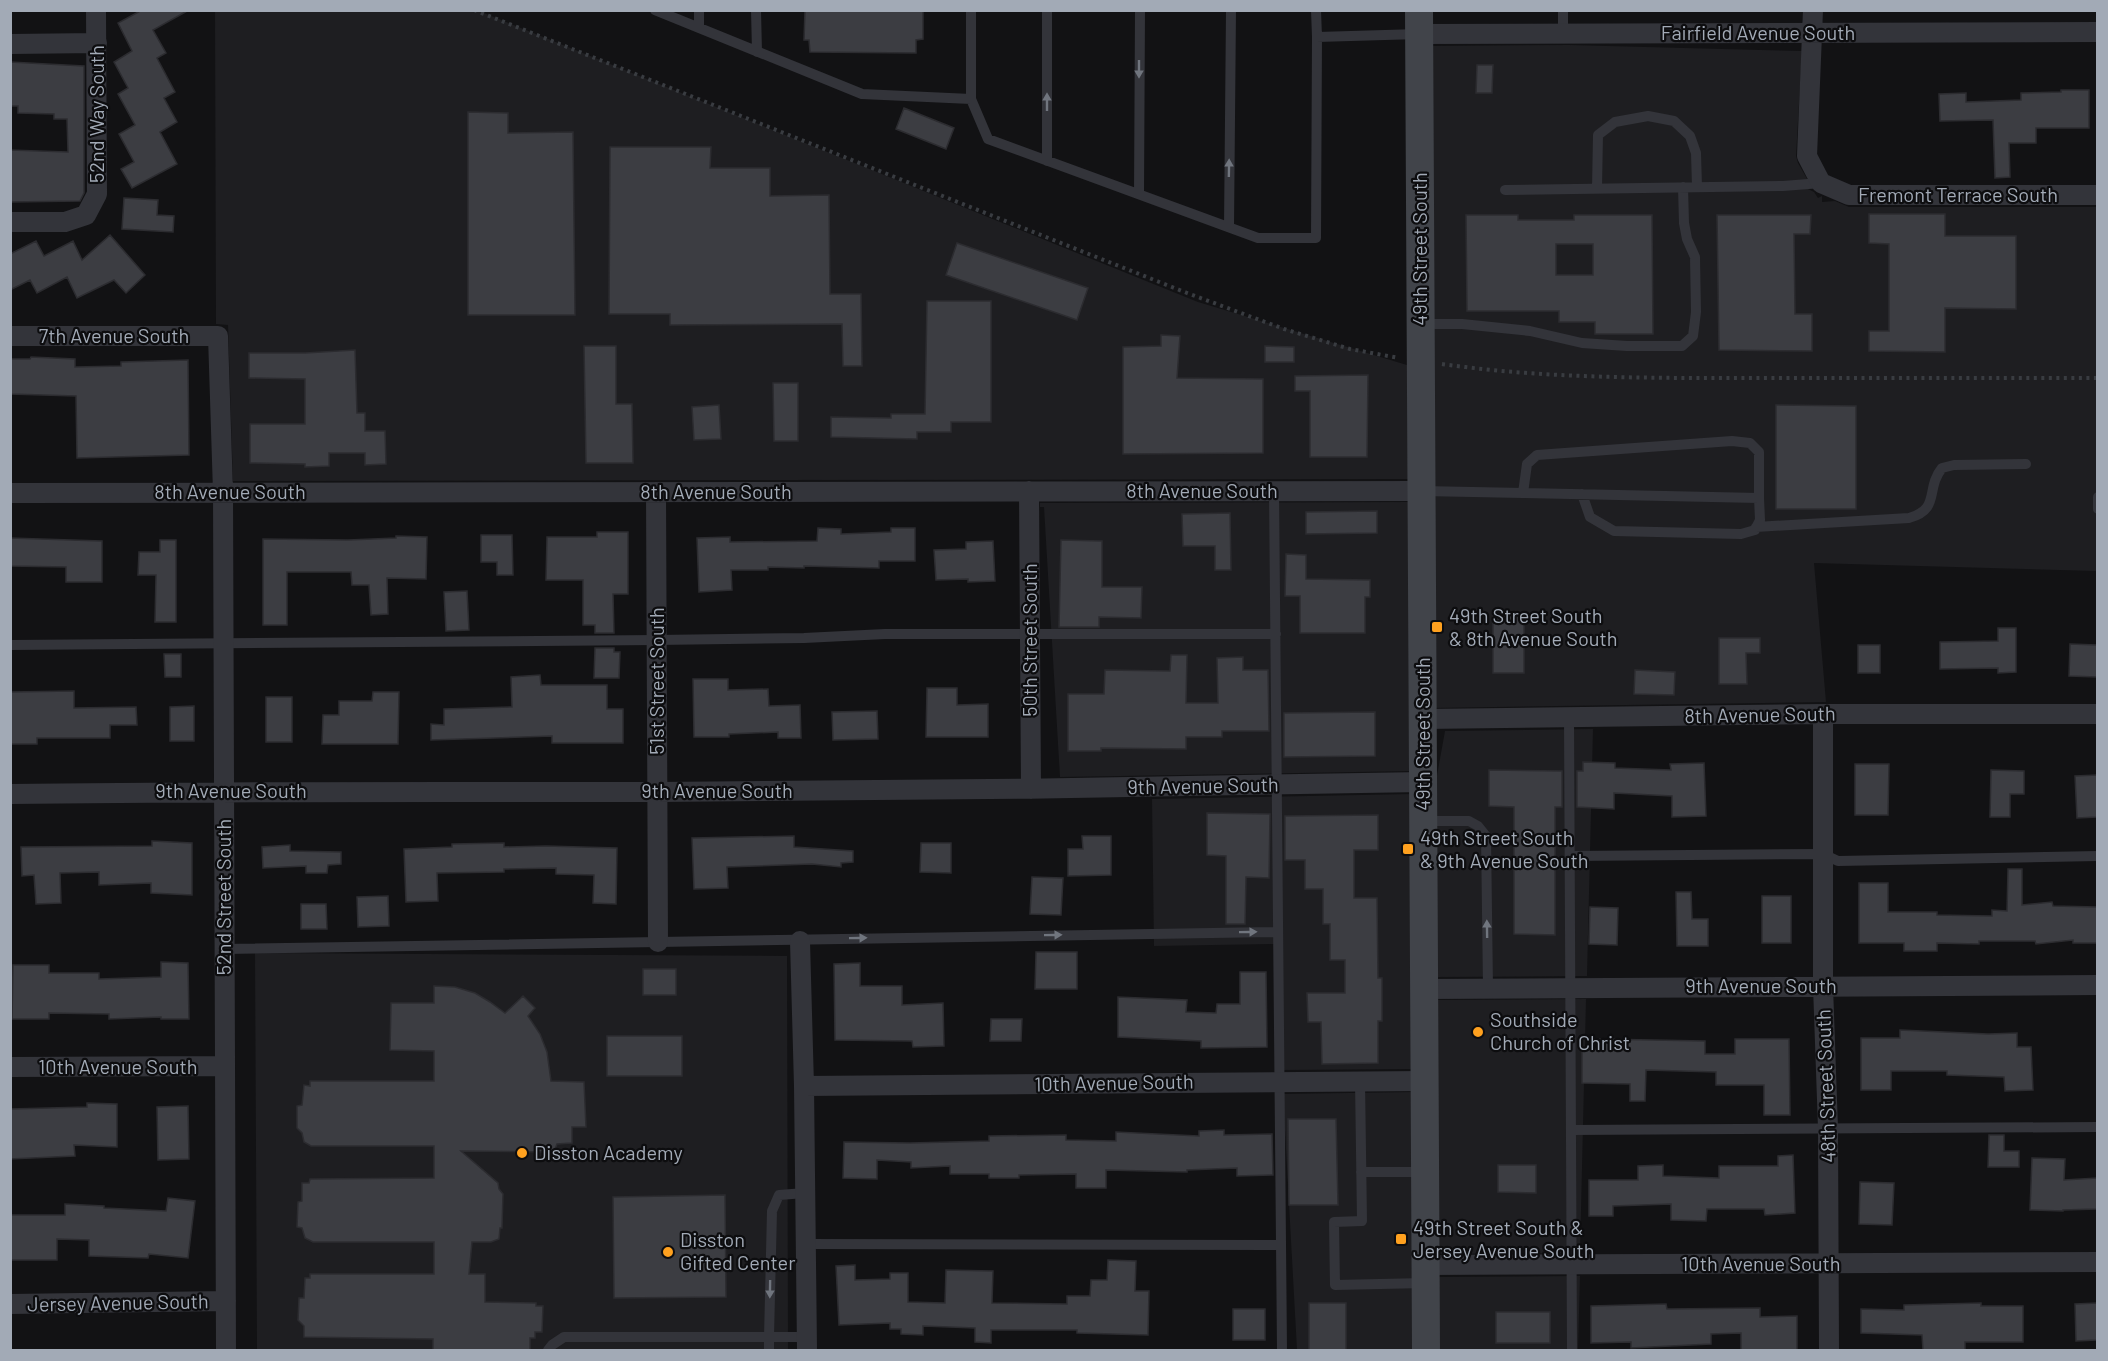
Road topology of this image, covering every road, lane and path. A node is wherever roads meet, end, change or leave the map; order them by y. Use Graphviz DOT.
graph roads {
  1 [pos="96,10"];
  2 [pos="474,10"];
  3 [pos="655,10"];
  4 [pos="699,10"];
  5 [pos="756,10"];
  6 [pos="971,10"];
  7 [pos="1047,10"];
  8 [pos="1140,10"];
  9 [pos="1231,10"];
  10 [pos="1316,10"];
  11 [pos="1563,10"];
  12 [pos="1813,10"];
  13 [pos="1419,22"];
  14 [pos="699,28"];
  15 [pos="2097,32"];
  16 [pos="1813,33"];
  17 [pos="1563,34"];
  18 [pos="1317,37"];
  19 [pos="97,43"];
  20 [pos="10,44"];
  21 [pos="757,52"];
  22 [pos="971,99"];
  23 [pos="1047,161"];
  24 [pos="1821,183"];
  25 [pos="1683,187"];
  26 [pos="1697,187"];
  27 [pos="1597,188"];
  28 [pos="1505,190"];
  29 [pos="1138,194"];
  30 [pos="2097,195"];
  31 [pos="10,222"];
  32 [pos="1229,227"];
  33 [pos="1420,324"];
  34 [pos="10,336"];
  35 [pos="218,336"];
  36 [pos="1393,357"];
  37 [pos="1446,365"];
  38 [pos="2097,378"];
  39 [pos="2026,464"];
  40 [pos="1029,491"];
  41 [pos="1274,491"];
  42 [pos="1421,491"];
  43 [pos="223,492"];
  44 [pos="656,492"];
  45 [pos="10,493"];
  46 [pos="1523,493"];
  47 [pos="1582,494"];
  48 [pos="2097,497"];
  49 [pos="1759,498"];
  50 [pos="2097,510"];
  51 [pos="1756,527"];
  52 [pos="1275,634"];
  53 [pos="1030,636"];
  54 [pos="657,640"];
  55 [pos="224,644"];
  56 [pos="10,645"];
  57 [pos="1823,714"];
  58 [pos="2097,714"];
  59 [pos="1569,717"];
  60 [pos="1423,719"];
  61 [pos="1423,782"];
  62 [pos="1277,785"];
  63 [pos="1031,789"];
  64 [pos="224,791"];
  65 [pos="657,792"];
  66 [pos="10,794"];
  67 [pos="1423,821"];
  68 [pos="1823,854"];
  69 [pos="1570,856"];
  70 [pos="2097,856"];
  71 [pos="1278,932"];
  72 [pos="800,941"];
  73 [pos="658,942"];
  74 [pos="224,949"];
  75 [pos="2097,984"];
  76 [pos="1823,986"];
  77 [pos="1570,987"];
  78 [pos="1424,988"];
  79 [pos="1488,988"];
  80 [pos="225,1066"];
  81 [pos="10,1067"];
  82 [pos="1360,1081"];
  83 [pos="1424,1081"];
  84 [pos="1280,1082"];
  85 [pos="804,1086"];
  86 [pos="2097,1127"];
  87 [pos="1828,1128"];
  88 [pos="1571,1130"];
  89 [pos="1361,1172"];
  90 [pos="1425,1172"];
  91 [pos="805,1192"];
  92 [pos="806,1244"];
  93 [pos="1281,1245"];
  94 [pos="2097,1262"];
  95 [pos="1828,1263"];
  96 [pos="1572,1265"];
  97 [pos="1425,1274"];
  98 [pos="226,1301"];
  99 [pos="10,1304"];
  100 [pos="769,1337"];
  101 [pos="807,1344"];
  102 [pos="226,1350"];
  103 [pos="548,1350"];
  104 [pos="769,1350"];
  105 [pos="1282,1350"];
  106 [pos="1426,1350"];
  107 [pos="1572,1350"];
  108 [pos="1829,1350"];
  1 -- 19 [label="street, 52nd Way South"];
  2 -- 36 [label="path"];
  3 -- 14 [label="lane"];
  4 -- 14 [label="lane"];
  5 -- 21 [label="lane"];
  6 -- 22 [label="lane"];
  23 -- 7 [label="lane, one-way"];
  8 -- 29 [label="lane, one-way"];
  32 -- 9 [label="lane, one-way"];
  10 -- 18 [label="lane"];
  11 -- 17 [label="lane"];
  12 -- 16 [label="street"];
  13 -- 17 [label="street, Fairfield Avenue South"];
  13 -- 18 [label="lane"];
  13 -- 33 [label="main road, 49th Street South"];
  14 -- 21 [label="lane"];
  15 -- 16 [label="street, Fairfield Avenue South"];
  16 -- 17 [label="street, Fairfield Avenue South"];
  16 -- 24 [label="street"];
  18 -- 32 [label="lane"];
  19 -- 20 [label="street"];
  19 -- 31 [label="street, 52nd Way South"];
  21 -- 22 [label="lane"];
  22 -- 23 [label="lane"];
  23 -- 29 [label="lane"];
  24 -- 26 [label="lane"];
  24 -- 30 [label="street, Fremont Terrace South"];
  25 -- 26 [label="lane"];
  25 -- 27 [label="lane"];
  25 -- 33 [label="lane"];
  26 -- 27 [label="lane"];
  27 -- 28 [label="lane"];
  29 -- 32 [label="lane"];
  33 -- 42 [label="main road, 49th Street South"];
  34 -- 35 [label="street, 7th Avenue South"];
  35 -- 43 [label="street, 52nd Street South"];
  37 -- 38 [label="path"];
  39 -- 51 [label="lane"];
  40 -- 41 [label="street, 8th Avenue South"];
  40 -- 44 [label="street, 8th Avenue South"];
  40 -- 53 [label="street, 50th Street South"];
  41 -- 42 [label="street, 8th Avenue South"];
  41 -- 52 [label="lane"];
  42 -- 46 [label="lane"];
  42 -- 60 [label="main road, 49th Street South"];
  43 -- 44 [label="street, 8th Avenue South"];
  43 -- 45 [label="street, 8th Avenue South"];
  43 -- 55 [label="street, 52nd Street South"];
  44 -- 54 [label="street, 51st Street South"];
  46 -- 47 [label="lane"];
  46 -- 49 [label="lane"];
  47 -- 49 [label="lane"];
  47 -- 51 [label="lane"];
  48 -- 50 [label="lane"];
  49 -- 51 [label="lane"];
  52 -- 53 [label="lane"];
  52 -- 62 [label="lane"];
  53 -- 54 [label="lane"];
  53 -- 63 [label="street, 50th Street South"];
  54 -- 55 [label="lane"];
  54 -- 65 [label="street, 51st Street South"];
  55 -- 56 [label="lane"];
  55 -- 64 [label="street, 52nd Street South"];
  57 -- 58 [label="street, 8th Avenue South"];
  57 -- 59 [label="street, 8th Avenue South"];
  57 -- 68 [label="street, 48th Street South"];
  59 -- 60 [label="street, 8th Avenue South"];
  59 -- 69 [label="lane"];
  60 -- 61 [label="main road, 49th Street South"];
  61 -- 62 [label="street, 9th Avenue South"];
  61 -- 67 [label="main road, 49th Street South"];
  62 -- 63 [label="street, 9th Avenue South"];
  62 -- 71 [label="lane"];
  63 -- 65 [label="street, 9th Avenue South"];
  64 -- 65 [label="street, 9th Avenue South"];
  64 -- 66 [label="street, 9th Avenue South"];
  64 -- 74 [label="street, 52nd Street South"];
  65 -- 73 [label="street, 51st Street South"];
  67 -- 78 [label="main road, 49th Street South"];
  79 -- 67 [label="lane, one-way"];
  68 -- 69 [label="lane"];
  68 -- 70 [label="lane"];
  68 -- 76 [label="street, 48th Street South"];
  69 -- 77 [label="lane"];
  72 -- 71 [label="lane, one-way"];
  71 -- 84 [label="lane"];
  72 -- 73 [label="lane"];
  72 -- 85 [label="street"];
  73 -- 74 [label="lane"];
  74 -- 80 [label="street, 52nd Street South"];
  75 -- 76 [label="street, 9th Avenue South"];
  76 -- 77 [label="street, 9th Avenue South"];
  76 -- 87 [label="street, 48th Street South"];
  77 -- 79 [label="street, 9th Avenue South"];
  77 -- 88 [label="lane"];
  78 -- 79 [label="street, 9th Avenue South"];
  78 -- 83 [label="main road, 49th Street South"];
  80 -- 81 [label="street, 10th Avenue South"];
  80 -- 98 [label="street, 52nd Street South"];
  82 -- 83 [label="street, 10th Avenue South"];
  82 -- 84 [label="street, 10th Avenue South"];
  82 -- 89 [label="lane"];
  83 -- 90 [label="main road, 49th Street South"];
  84 -- 85 [label="street, 10th Avenue South"];
  84 -- 93 [label="lane"];
  85 -- 91 [label="street"];
  86 -- 87 [label="lane"];
  87 -- 88 [label="lane"];
  87 -- 95 [label="street, 48th Street South"];
  88 -- 96 [label="lane"];
  89 -- 90 [label="lane"];
  89 -- 97 [label="lane"];
  90 -- 97 [label="main road, 49th Street South"];
  91 -- 92 [label="street"];
  91 -- 100 [label="lane, one-way"];
  92 -- 93 [label="lane"];
  92 -- 101 [label="street"];
  93 -- 105 [label="lane"];
  94 -- 95 [label="street, 10th Avenue South"];
  95 -- 96 [label="street, 10th Avenue South"];
  95 -- 108 [label="street, 48th Street South"];
  96 -- 97 [label="street, 10th Avenue South"];
  96 -- 107 [label="lane"];
  97 -- 106 [label="main road, 49th Street South"];
  98 -- 99 [label="street, Jersey Avenue South"];
  98 -- 102 [label="street, 52nd Street South"];
  100 -- 101 [label="lane"];
  100 -- 103 [label="lane"];
  100 -- 104 [label="lane"];
}
